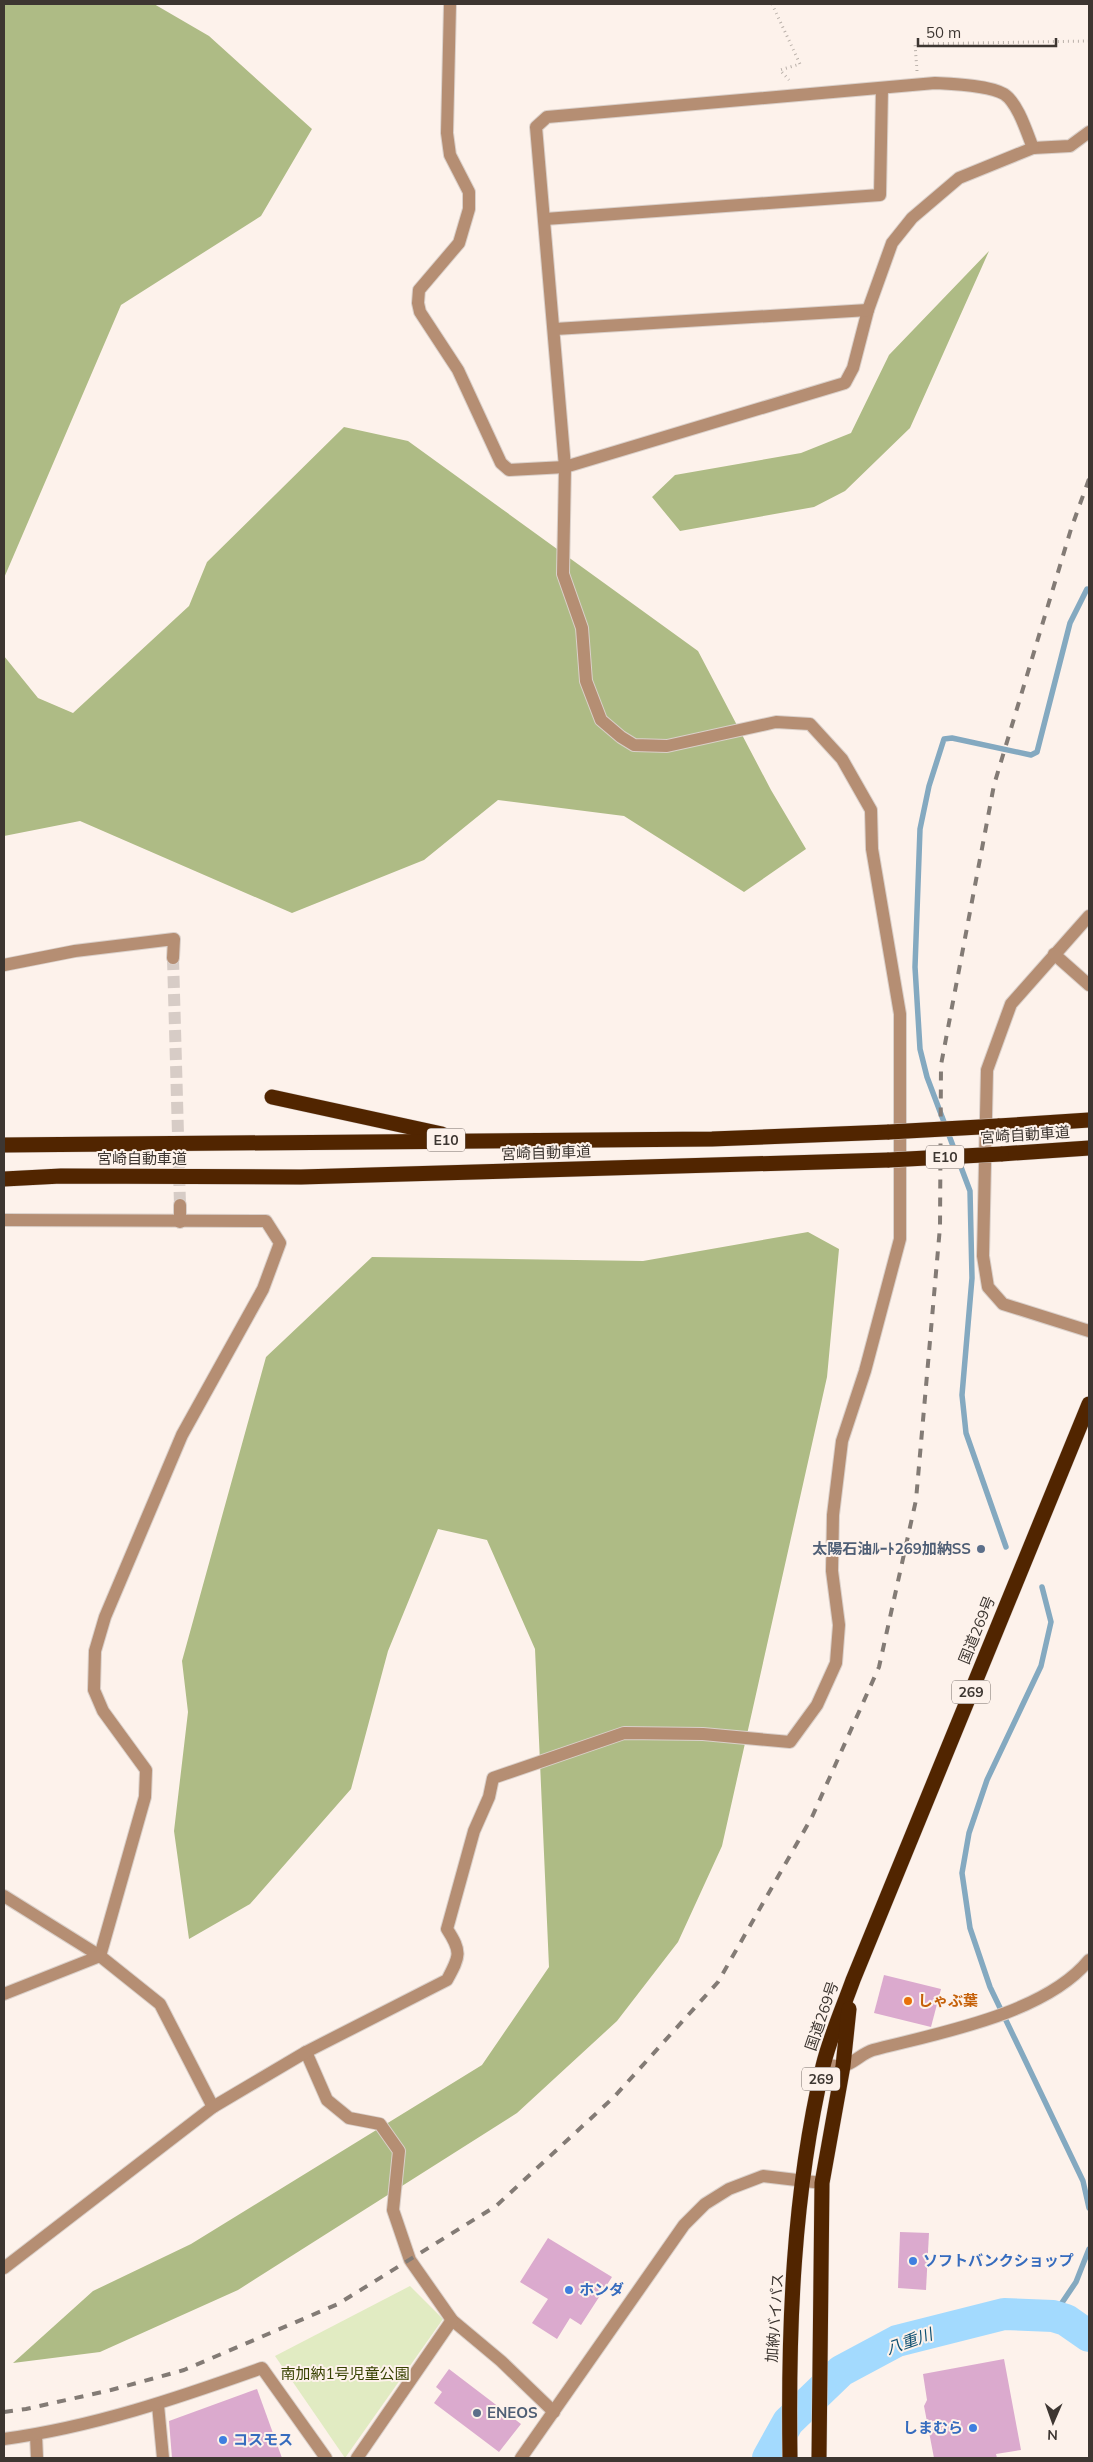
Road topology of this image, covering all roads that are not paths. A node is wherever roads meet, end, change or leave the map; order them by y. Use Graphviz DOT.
graph roads {
  1 [pos="450,4"];
  2 [pos="882,88"];
  3 [pos="1089,132"];
  4 [pos="1033,148"];
  5 [pos="545,219"];
  6 [pos="868,310"];
  7 [pos="555,328"];
  8 [pos="565,467"];
  9 [pos="1089,916"];
  10 [pos="1054,954"];
  11 [pos="174,958"];
  12 [pos="4,965"];
  13 [pos="1089,985"];
  14 [pos="272,1097"];
  15 [pos="1089,1120"];
  16 [pos="468,1139"];
  17 [pos="4,1144"];
  18 [pos="1089,1148"];
  19 [pos="4,1179"];
  20 [pos="180,1205"];
  21 [pos="4,1220"];
  22 [pos="180,1222"];
  23 [pos="1089,1331"];
  24 [pos="1089,1404"];
  25 [pos="4,1896"];
  26 [pos="100,1956"];
  27 [pos="1089,1960"];
  28 [pos="853,1980"];
  29 [pos="4,1994"];
  30 [pos="306,2052"];
  31 [pos="824,2064"];
  32 [pos="843,2066"];
  33 [pos="213,2107"];
  34 [pos="801,2181"];
  35 [pos="822,2183"];
  36 [pos="4,2268"];
  37 [pos="452,2320"];
  38 [pos="158,2405"];
  39 [pos="554,2412"];
  40 [pos="36,2435"];
  41 [pos="4,2439"];
  42 [pos="37,2458"];
  43 [pos="163,2458"];
  44 [pos="326,2458"];
  45 [pos="357,2458"];
  46 [pos="521,2458"];
  47 [pos="790,2458"];
  48 [pos="819,2458"];
  1 -- 8 [label="street"];
  2 -- 4 [label="street"];
  2 -- 5 [label="street"];
  2 -- 5 [label="street"];
  3 -- 4 [label="street"];
  4 -- 6 [label="street"];
  5 -- 7 [label="street"];
  6 -- 7 [label="street"];
  6 -- 8 [label="street"];
  7 -- 8 [label="street"];
  8 -- 30 [label="street"];
  9 -- 10 [label="street"];
  10 -- 13 [label="street"];
  10 -- 23 [label="street"];
  11 -- 12 [label="street"];
  14 -- 16 [label="highway"];
  15 -- 16 [label="highway, 宮崎自動車道 / E10, bridge"];
  16 -- 17 [label="highway, 宮崎自動車道 / E10"];
  18 -- 19 [label="highway, 宮崎自動車道 / E10, bridge"];
  20 -- 22 [label="street"];
  21 -- 22 [label="street"];
  22 -- 26 [label="street"];
  24 -- 28 [label="highway, 国道269号 / 269"];
  25 -- 26 [label="street"];
  26 -- 29 [label="street"];
  26 -- 33 [label="street"];
  27 -- 32 [label="street"];
  28 -- 31 [label="highway, 国道269号 / 269"];
  28 -- 32 [label="highway, 国道269号 / 269"];
  30 -- 33 [label="street"];
  30 -- 37 [label="street"];
  31 -- 32 [label="street"];
  31 -- 34 [label="highway, 国道269号 / 269"];
  32 -- 35 [label="highway, 国道269号 / 269"];
  33 -- 36 [label="street"];
  34 -- 35 [label="street"];
  34 -- 39 [label="street"];
  34 -- 47 [label="highway, 加納バイパス / 269"];
  35 -- 48 [label="highway, 269"];
  37 -- 39 [label="street"];
  37 -- 45 [label="street"];
  38 -- 40 [label="street"];
  38 -- 43 [label="street"];
  38 -- 44 [label="street"];
  39 -- 46 [label="street"];
  40 -- 41 [label="street"];
  40 -- 42 [label="street"];
}
